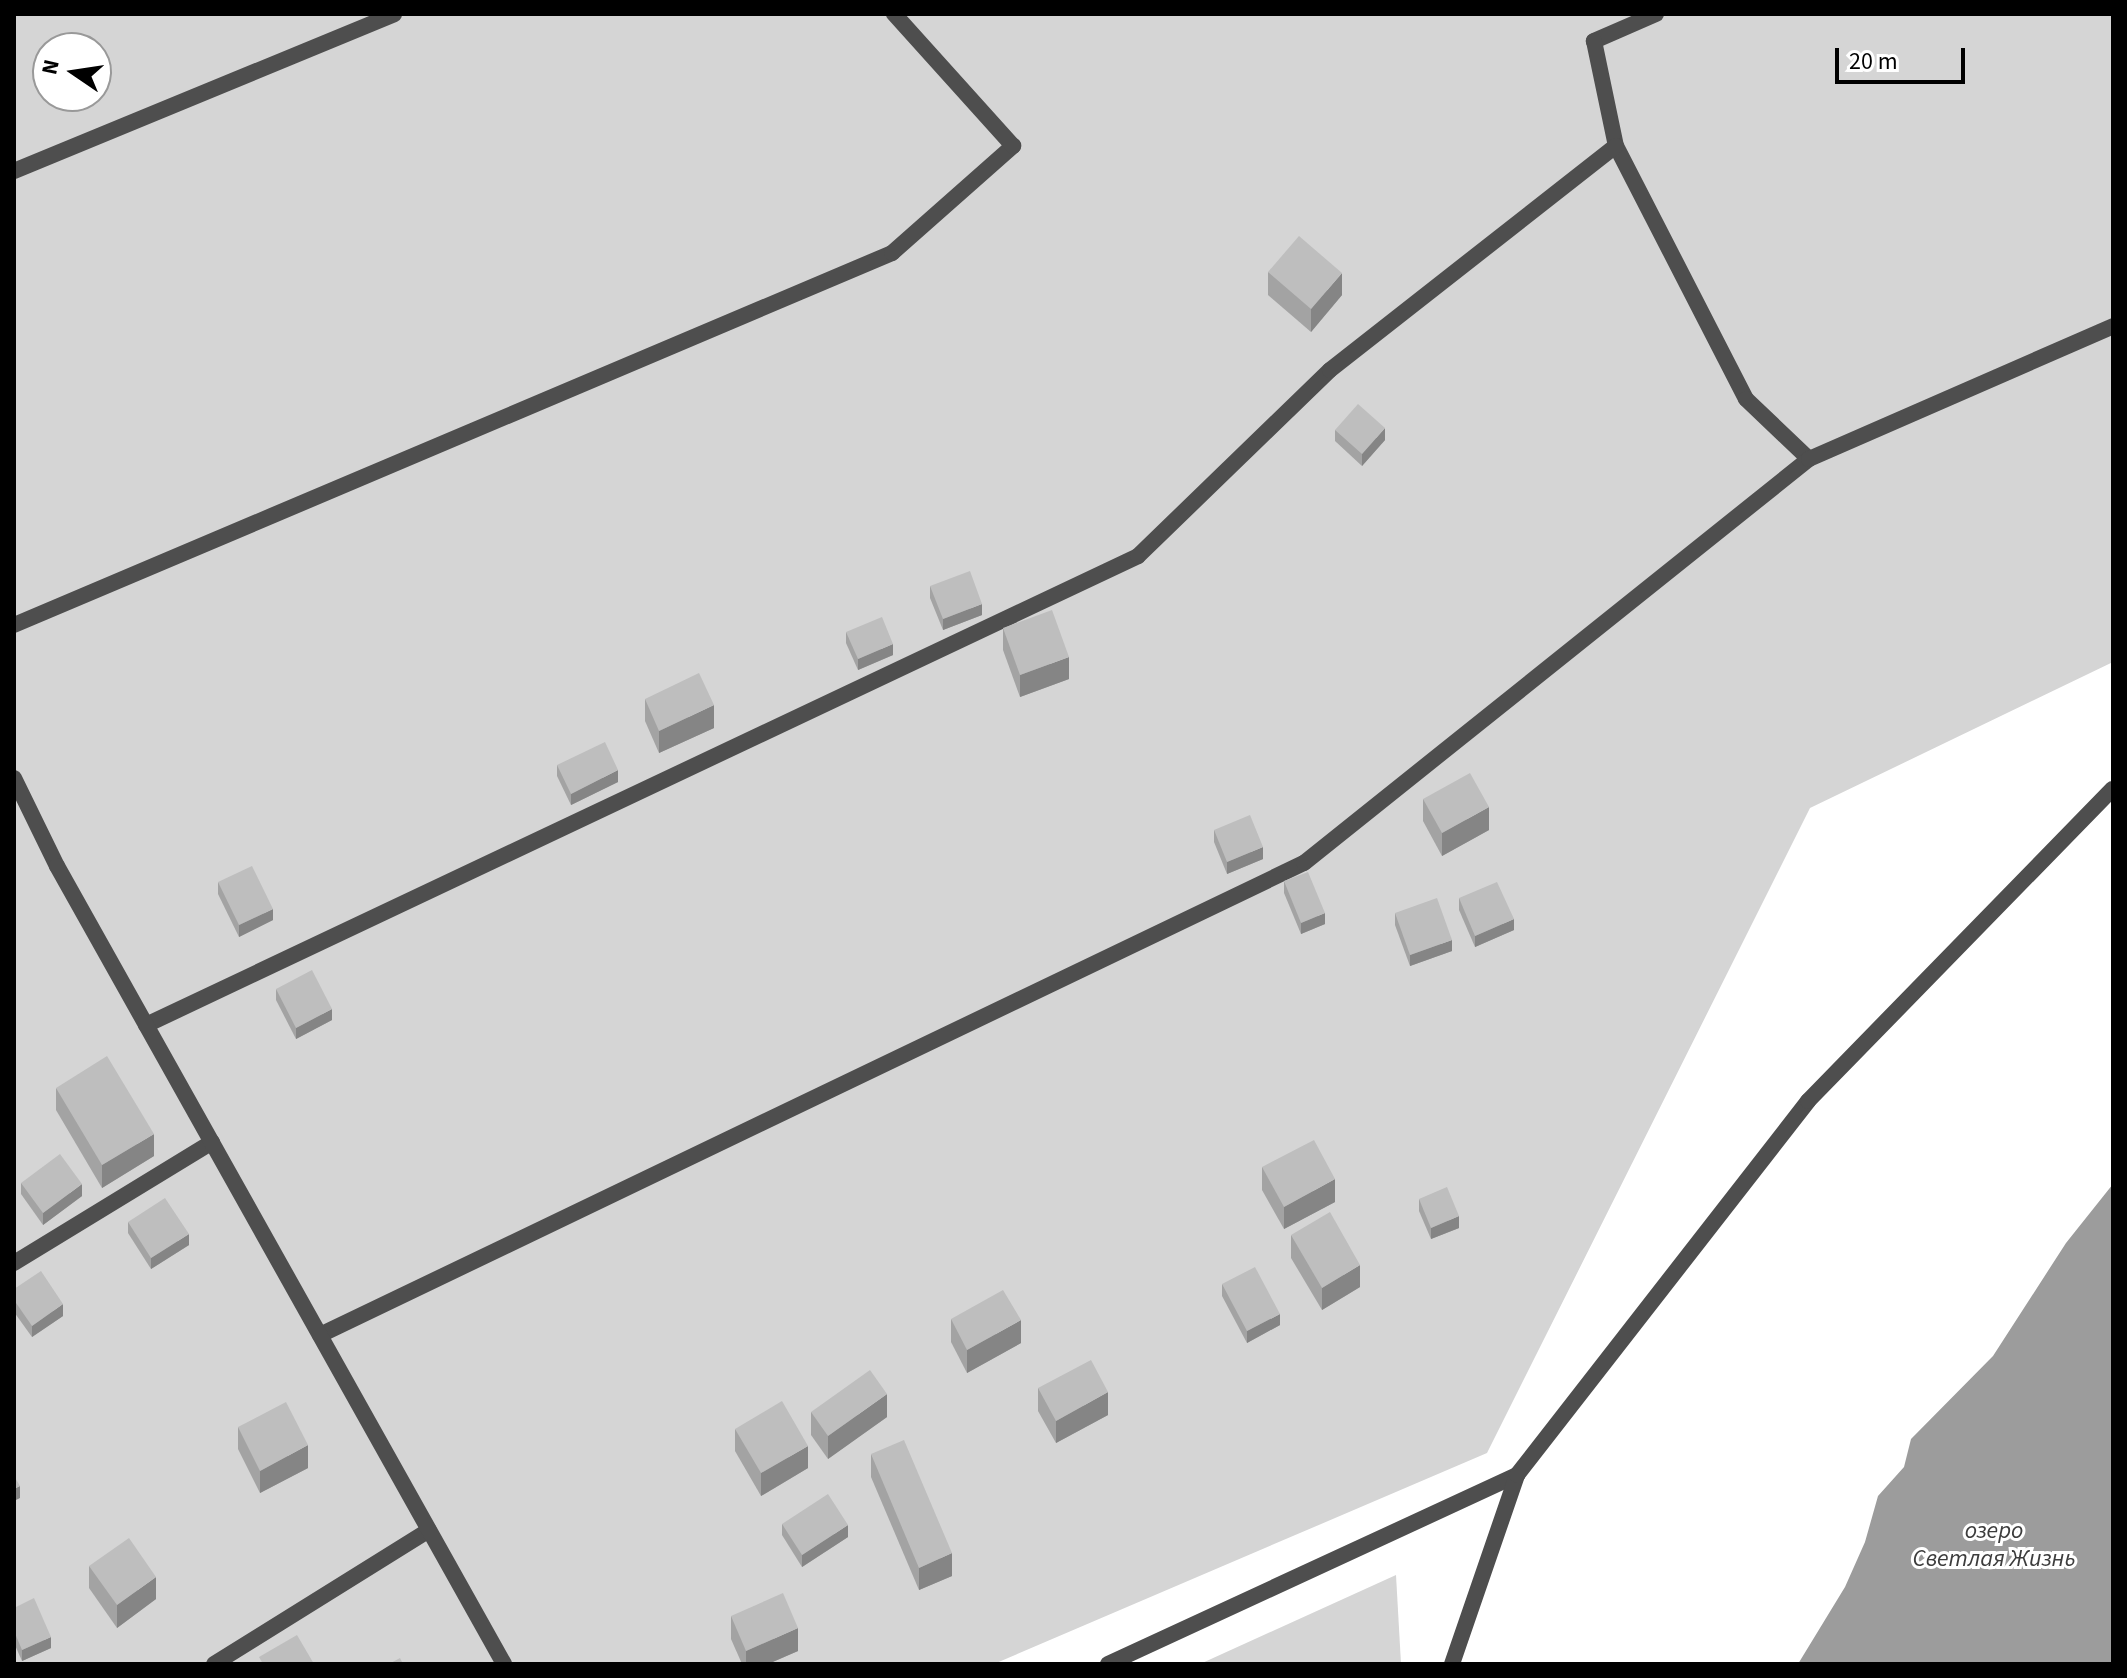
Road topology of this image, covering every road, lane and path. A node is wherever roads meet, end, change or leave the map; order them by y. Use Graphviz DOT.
graph roads {
  1 [pos="394,14"];
  2 [pos="894,14"];
  3 [pos="1656,14"];
  4 [pos="1616,146"];
  5 [pos="14,171"];
  6 [pos="2113,326"];
  7 [pos="1809,459"];
  8 [pos="14,625"];
  9 [pos="14,778"];
  10 [pos="2113,789"];
  11 [pos="146,1025"];
  12 [pos="212,1142"];
  13 [pos="14,1263"];
  14 [pos="320,1335"];
  15 [pos="1517,1475"];
  16 [pos="429,1530"];
  17 [pos="214,1664"];
  18 [pos="504,1664"];
  19 [pos="1108,1664"];
  20 [pos="1452,1664"];
  1 -- 5 [label="street"];
  2 -- 8 [label="street"];
  3 -- 4 [label="street"];
  4 -- 7 [label="street"];
  4 -- 11 [label="street"];
  6 -- 7 [label="street"];
  7 -- 14 [label="street"];
  9 -- 11 [label="street"];
  10 -- 15 [label="street"];
  11 -- 12 [label="street"];
  12 -- 13 [label="street"];
  12 -- 14 [label="street"];
  14 -- 16 [label="street"];
  15 -- 19 [label="street"];
  15 -- 20 [label="street"];
  16 -- 17 [label="street"];
  16 -- 18 [label="street"];
}
